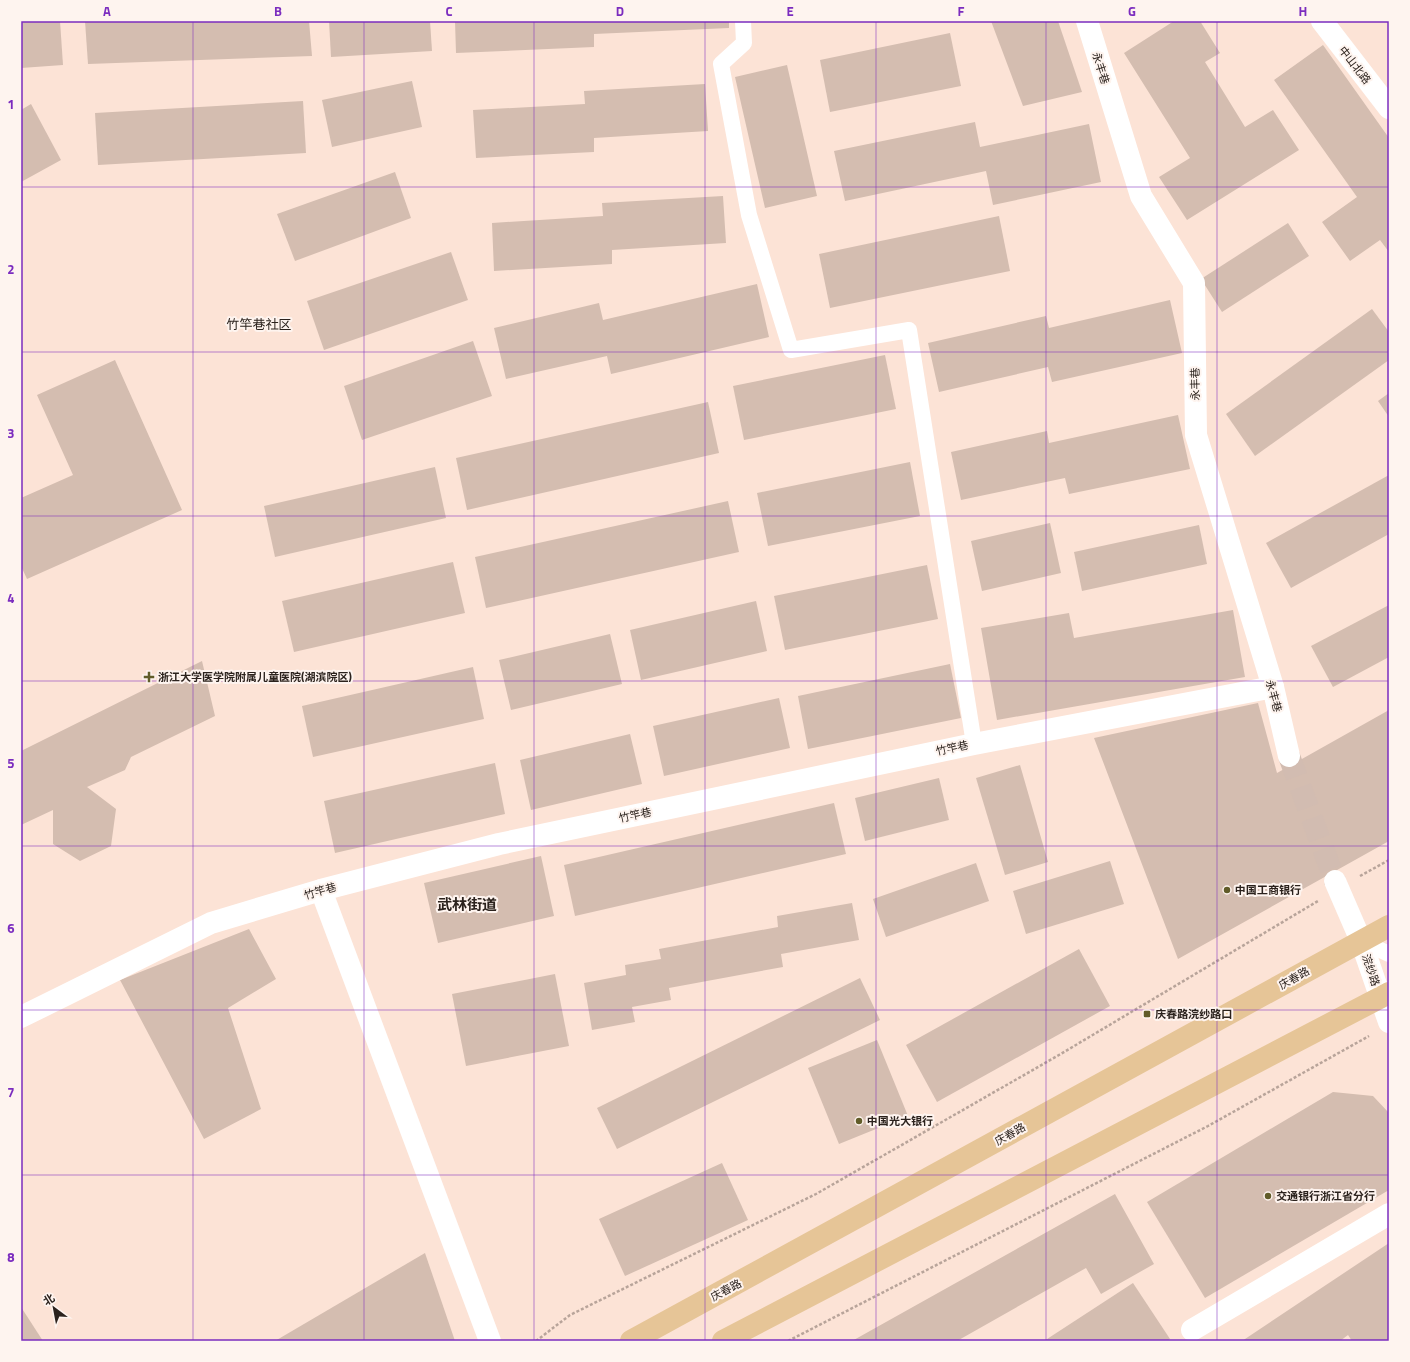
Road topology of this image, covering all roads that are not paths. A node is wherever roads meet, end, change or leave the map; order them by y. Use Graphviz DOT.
graph roads {
  1 [pos="743,21"];
  2 [pos="1087,21"];
  3 [pos="1322,21"];
  4 [pos="1389,108"];
  5 [pos="1272,687"];
  6 [pos="974,744"];
  7 [pos="1289,756"];
  8 [pos="1336,885"];
  9 [pos="321,890"];
  10 [pos="1389,926"];
  11 [pos="1362,941"];
  12 [pos="1389,954"];
  13 [pos="1385,995"];
  14 [pos="21,1017"];
  15 [pos="1382,1027"];
  16 [pos="1389,1214"];
  17 [pos="1192,1330"];
  18 [pos="728,1340"];
  19 [pos="490,1341"];
  20 [pos="631,1341"];
  1 -- 6 [label="lane"];
  2 -- 5 [label="street, 永丰巷"];
  3 -- 4 [label="street, 中山北路"];
  5 -- 6 [label="street, 竹竿巷"];
  5 -- 7 [label="street, 永丰巷"];
  6 -- 9 [label="street, 竹竿巷"];
  8 -- 11 [label="street"];
  9 -- 14 [label="street, 竹竿巷"];
  9 -- 19 [label="street"];
  10 -- 11 [label="main road, 庆春路"];
  11 -- 12 [label="lane"];
  11 -- 13 [label="street, 浣纱路"];
  11 -- 20 [label="main road, 庆春路"];
  13 -- 15 [label="street, 浣纱路"];
  13 -- 18 [label="main road"];
  16 -- 17 [label="street"];
}
